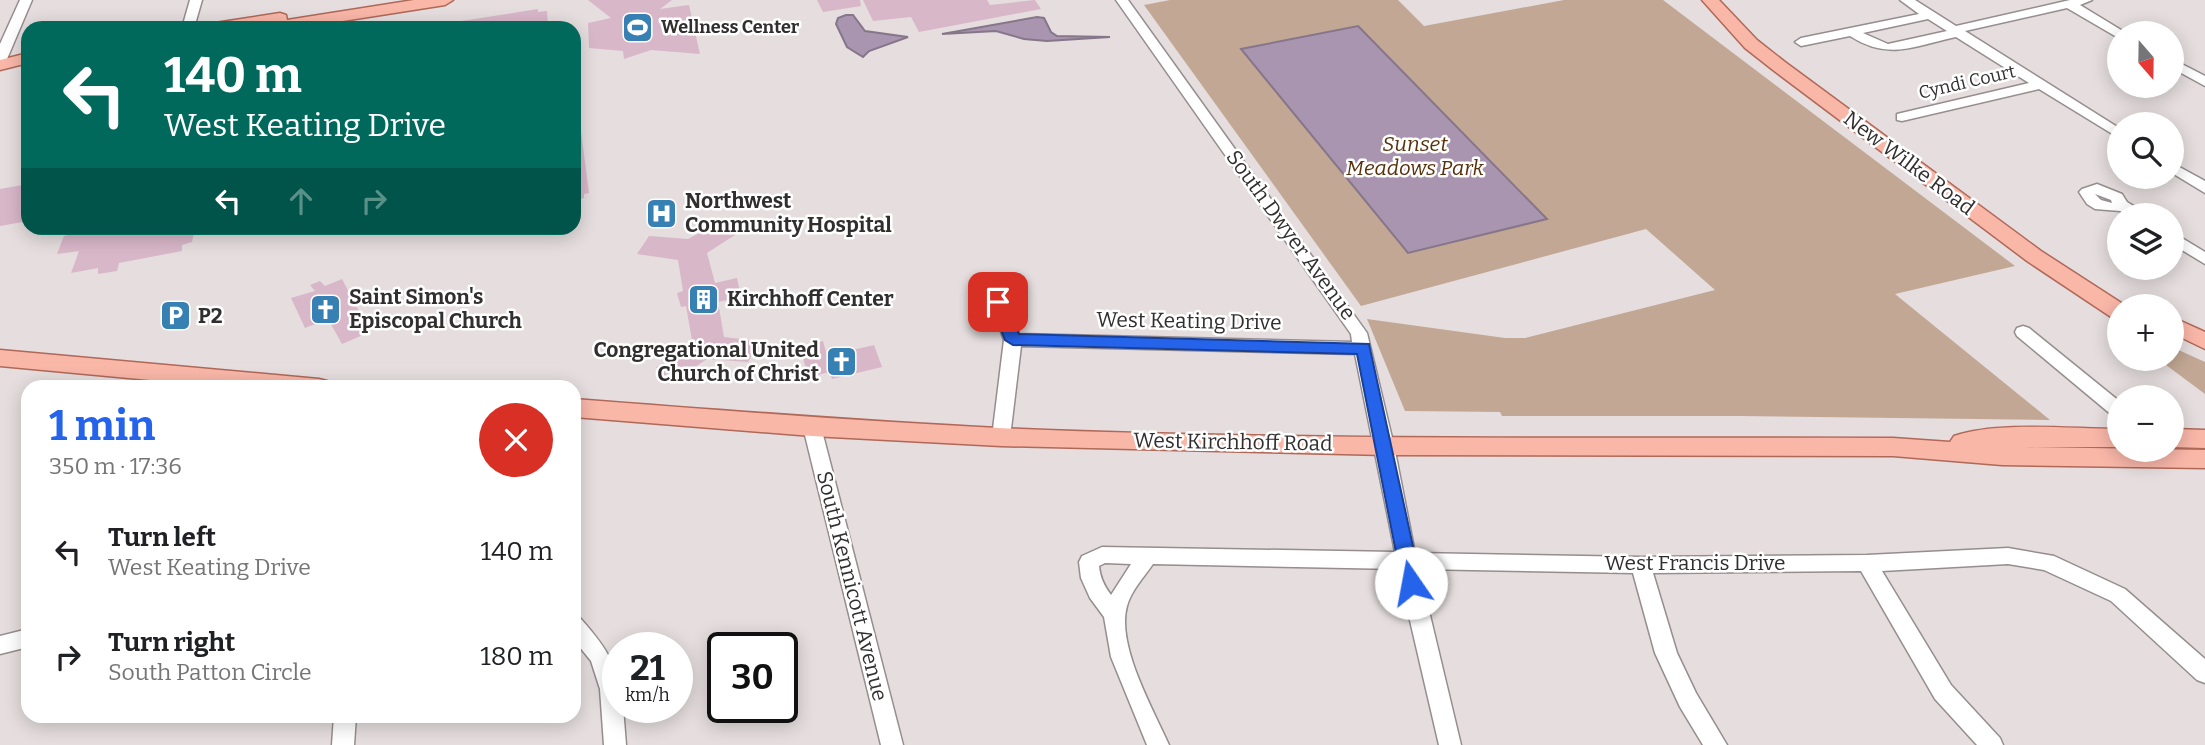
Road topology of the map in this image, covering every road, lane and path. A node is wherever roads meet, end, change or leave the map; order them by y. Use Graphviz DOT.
graph roads {
  1 [pos="26,0"];
  2 [pos="196,0"];
  3 [pos="390,0"];
  4 [pos="445,0"];
  5 [pos="1122,0"];
  6 [pos="1710,0"];
  7 [pos="1727,0"];
  8 [pos="1906,0"];
  9 [pos="2086,0"];
  10 [pos="2069,4"];
  11 [pos="1930,15"];
  12 [pos="190,21"];
  13 [pos="259,21"];
  14 [pos="311,21"];
  15 [pos="2107,26"];
  16 [pos="1851,31"];
  17 [pos="1956,31"];
  18 [pos="1801,42"];
  19 [pos="0,59"];
  20 [pos="21,60"];
  21 [pos="21,64"];
  22 [pos="0,65"];
  23 [pos="2184,70"];
  24 [pos="2205,82"];
  25 [pos="2040,85"];
  26 [pos="1902,117"];
  27 [pos="2107,127"];
  28 [pos="2184,175"];
  29 [pos="2205,188"];
  30 [pos="2184,245"];
  31 [pos="2205,259"];
  32 [pos="2118,294"];
  33 [pos="998,302"];
  34 [pos="2107,304"];
  35 [pos="2184,330"];
  36 [pos="2023,332"];
  37 [pos="1013,340"];
  38 [pos="2205,341"];
  39 [pos="2184,345"];
  40 [pos="1364,348"];
  41 [pos="2205,355"];
  42 [pos="0,358"];
  43 [pos="189,380"];
  44 [pos="2107,401"];
  45 [pos="581,409"];
  46 [pos="812,427"];
  47 [pos="1001,437"];
  48 [pos="2107,438"];
  49 [pos="2184,438"];
  50 [pos="2205,439"];
  51 [pos="1385,446"];
  52 [pos="1893,447"];
  53 [pos="2205,459"];
  54 [pos="1147,556"];
  55 [pos="1406,558"];
  56 [pos="1867,563"];
  57 [pos="1641,565"];
  58 [pos="1116,616"];
  59 [pos="581,633"];
  60 [pos="21,640"];
  61 [pos="0,645"];
  62 [pos="2205,673"];
  63 [pos="345,723"];
  64 [pos="343,745"];
  65 [pos="615,745"];
  66 [pos="892,745"];
  67 [pos="1158,745"];
  68 [pos="1450,745"];
  69 [pos="1716,745"];
  70 [pos="1992,745"];
  1 -- 19 [label="street"];
  2 -- 12 [label="street"];
  3 -- 13 [label="main road"];
  4 -- 14 [label="main road"];
  5 -- 40 [label="street, South Dwyer Avenue"];
  6 -- 34 [label="main road, New Wilke Road"];
  7 -- 32 [label="main road, New Wilke Road"];
  8 -- 11 [label="street"];
  9 -- 10 [label="street"];
  10 -- 15 [label="street"];
  10 -- 17 [label="street"];
  11 -- 16 [label="street"];
  11 -- 17 [label="street"];
  16 -- 17 [label="street"];
  16 -- 18 [label="street"];
  17 -- 25 [label="street"];
  20 -- 22 [label="main road"];
  21 -- 22 [label="main road"];
  23 -- 24 [label="street"];
  25 -- 26 [label="street, Cyndi Court"];
  25 -- 27 [label="street"];
  28 -- 29 [label="street"];
  30 -- 31 [label="street"];
  33 -- 37 [label="street"];
  35 -- 38 [label="main road"];
  36 -- 44 [label="street"];
  37 -- 40 [label="street, West Keating Drive"];
  37 -- 47 [label="street"];
  39 -- 41 [label="main road"];
  40 -- 51 [label="street, South Dwyer Avenue"];
  42 -- 43 [label="main road"];
  45 -- 46 [label="main road, West Kirchhoff Road"];
  46 -- 47 [label="main road, West Kirchhoff Road"];
  46 -- 66 [label="street, South Kennicott Avenue"];
  47 -- 51 [label="main road, West Kirchhoff Road"];
  48 -- 52 [label="main road, West Kirchhoff Road"];
  49 -- 50 [label="main road"];
  51 -- 52 [label="main road, West Kirchhoff Road"];
  51 -- 55 [label="street, South Dwyer Avenue"];
  52 -- 53 [label="main road, West Kirchhoff Road"];
  54 -- 55 [label="street, West Francis Drive"];
  54 -- 58 [label="street"];
  54 -- 58 [label="street, West Francis Drive"];
  55 -- 57 [label="street, West Francis Drive"];
  55 -- 68 [label="street, South Dwyer Avenue"];
  56 -- 57 [label="street, West Francis Drive"];
  56 -- 62 [label="street, West Francis Drive"];
  56 -- 70 [label="street"];
  57 -- 69 [label="street"];
  58 -- 67 [label="street"];
  59 -- 65 [label="street"];
  60 -- 61 [label="street"];
  63 -- 64 [label="street"];
}
